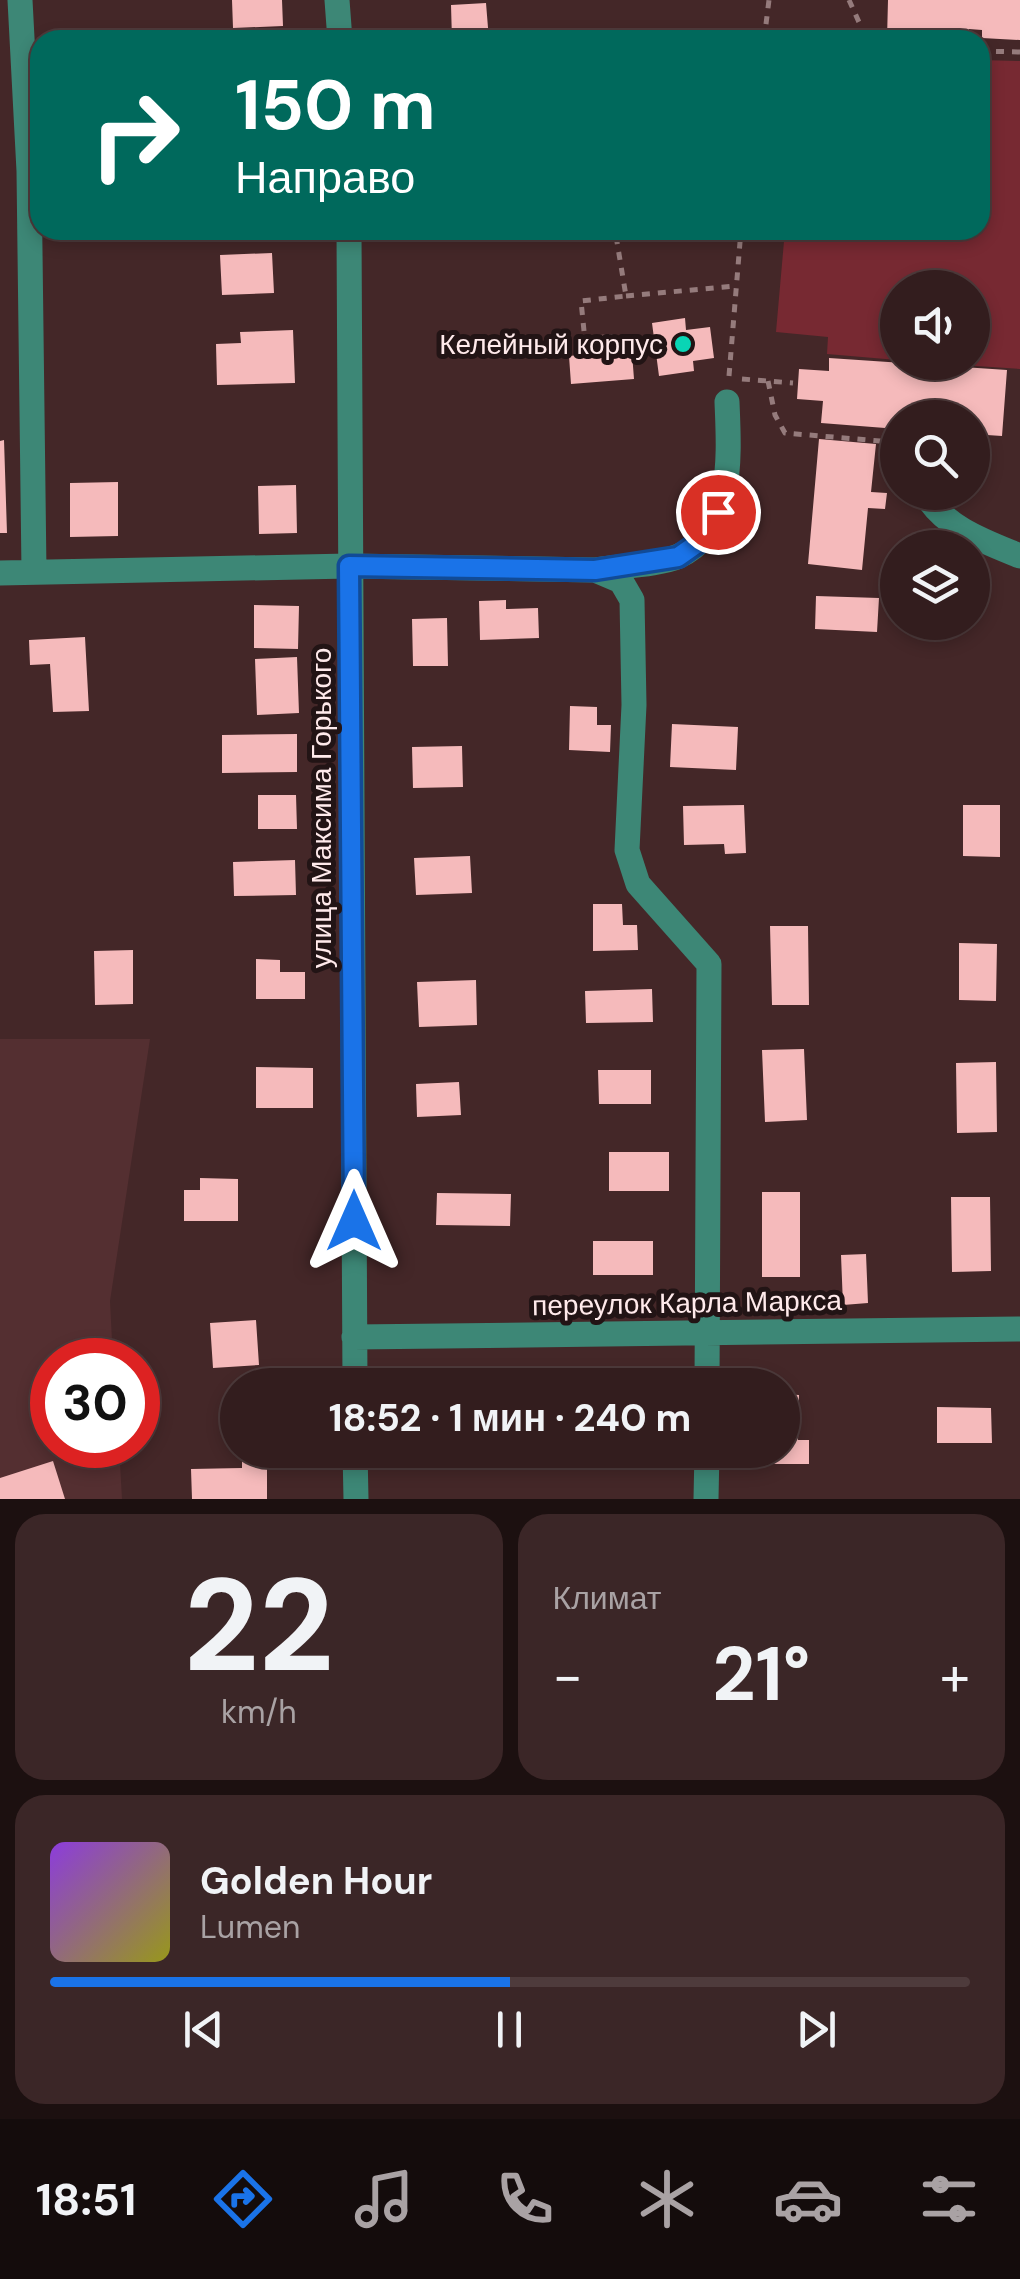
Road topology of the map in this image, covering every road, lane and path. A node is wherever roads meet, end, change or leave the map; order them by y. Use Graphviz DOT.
graph roads {
  1 [pos="20,0"];
  2 [pos="337,0"];
  3 [pos="769,0"];
  4 [pos="850,0"];
  5 [pos="339,30"];
  6 [pos="765,30"];
  7 [pos="864,30"];
  8 [pos="990,51"];
  9 [pos="1020,52"];
  10 [pos="350,240"];
  11 [pos="618,240"];
  12 [pos="740,240"];
  13 [pos="734,286"];
  14 [pos="626,296"];
  15 [pos="584,331"];
  16 [pos="768,380"];
  17 [pos="793,382"];
  18 [pos="728,390"];
  19 [pos="880,441"];
  20 [pos="934,510"];
  21 [pos="1020,556"];
  22 [pos="349,566"];
  23 [pos="595,570"];
  24 [pos="34,572"];
  25 [pos="0,573"];
  26 [pos="1020,1329"];
  27 [pos="707,1333"];
  28 [pos="354,1337"];
  29 [pos="355,1368"];
  30 [pos="707,1368"];
  31 [pos="355,1468"];
  32 [pos="707,1468"];
  33 [pos="356,1499"];
  34 [pos="706,1499"];
  1 -- 24 [label="street"];
  2 -- 5 [label="street"];
  3 -- 6 [label="path"];
  4 -- 7 [label="path"];
  8 -- 9 [label="path"];
  10 -- 22 [label="street, улица Максима Горького"];
  11 -- 14 [label="path"];
  12 -- 13 [label="path"];
  13 -- 14 [label="path"];
  13 -- 18 [label="path"];
  14 -- 15 [label="path"];
  16 -- 17 [label="path"];
  16 -- 18 [label="path"];
  16 -- 19 [label="path"];
  18 -- 23 [label="street"];
  20 -- 21 [label="street"];
  22 -- 23 [label="street"];
  22 -- 24 [label="street"];
  22 -- 28 [label="street, улица Максима Горького"];
  23 -- 27 [label="street"];
  24 -- 25 [label="street"];
  26 -- 27 [label="street, переулок Карла Маркса"];
  27 -- 28 [label="street, переулок Карла Маркса"];
  27 -- 30 [label="street"];
  28 -- 29 [label="street, улица Максима Горького"];
  31 -- 33 [label="street"];
  32 -- 34 [label="street"];
}
